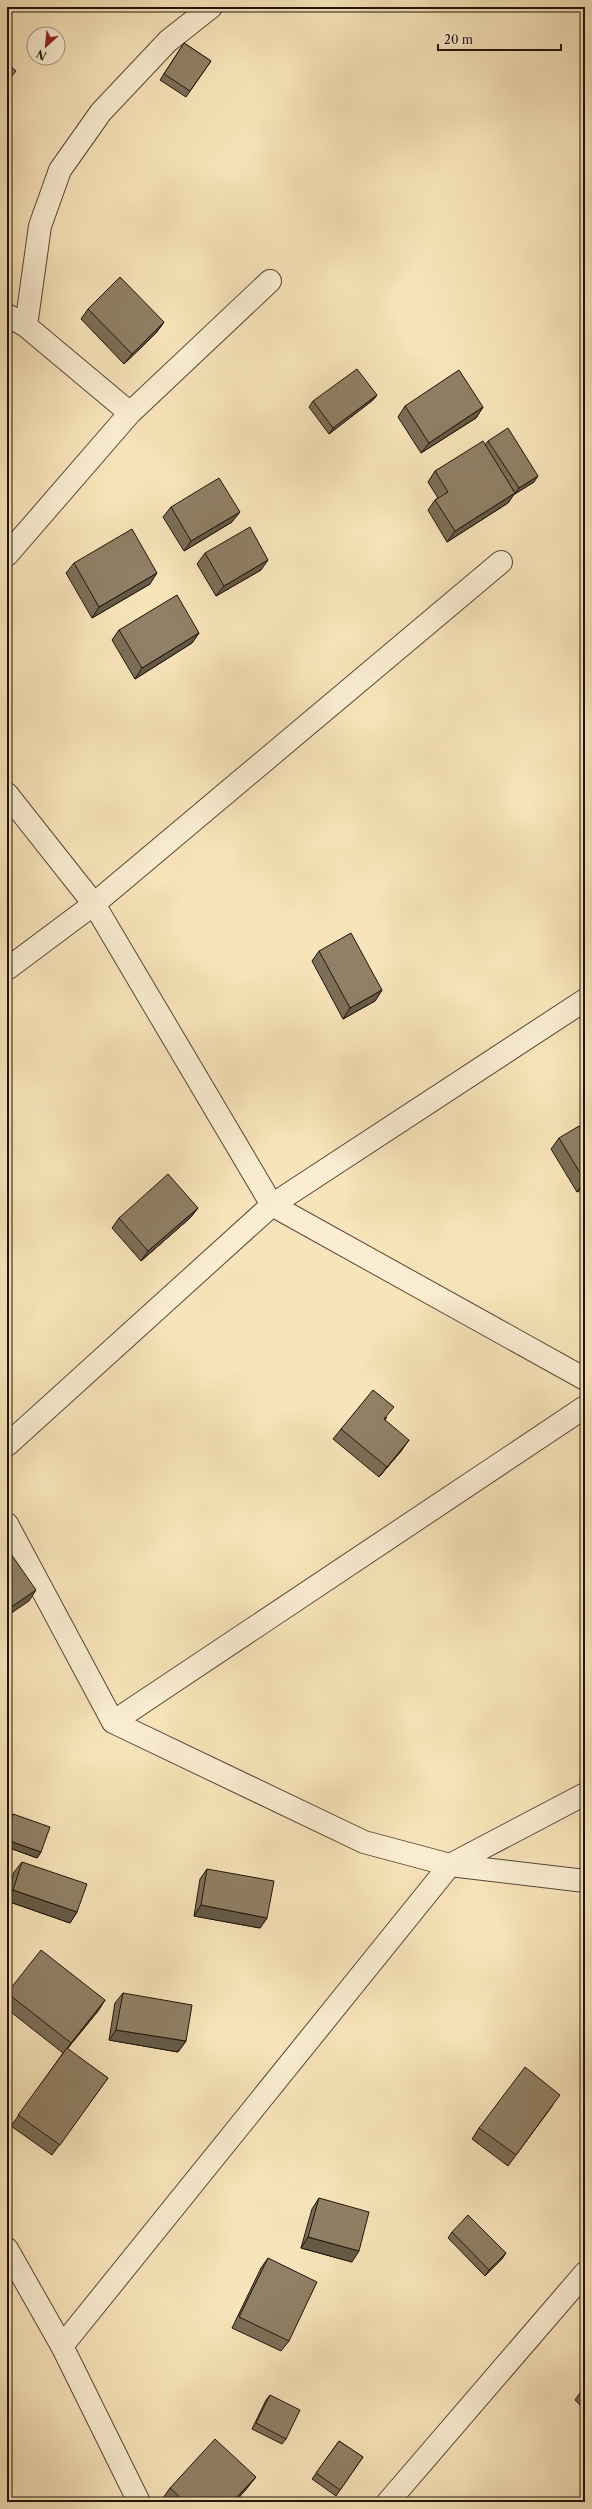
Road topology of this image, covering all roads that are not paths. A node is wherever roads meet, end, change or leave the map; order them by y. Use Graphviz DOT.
graph roads {
  1 [pos="211,7"];
  2 [pos="270,281"];
  3 [pos="7,315"];
  4 [pos="26,326"];
  5 [pos="130,413"];
  6 [pos="7,555"];
  7 [pos="501,562"];
  8 [pos="7,794"];
  9 [pos="94,904"];
  10 [pos="7,969"];
  11 [pos="585,1000"];
  12 [pos="272,1205"];
  13 [pos="585,1379"];
  14 [pos="585,1407"];
  15 [pos="7,1445"];
  16 [pos="7,1524"];
  17 [pos="113,1722"];
  18 [pos="585,1794"];
  19 [pos="450,1865"];
  20 [pos="585,1881"];
  21 [pos="7,2249"];
  22 [pos="585,2273"];
  23 [pos="62,2346"];
  24 [pos="139,2502"];
  25 [pos="388,2502"];
  1 -- 4 [label="street"];
  2 -- 5 [label="street"];
  3 -- 4 [label="street"];
  4 -- 5 [label="street"];
  5 -- 6 [label="street"];
  7 -- 9 [label="street"];
  8 -- 9 [label="street"];
  9 -- 10 [label="street"];
  9 -- 12 [label="street"];
  11 -- 12 [label="street"];
  12 -- 13 [label="street"];
  12 -- 15 [label="street"];
  14 -- 17 [label="street"];
  16 -- 17 [label="street"];
  17 -- 19 [label="street"];
  18 -- 19 [label="street"];
  19 -- 20 [label="street"];
  19 -- 23 [label="street"];
  21 -- 23 [label="street"];
  22 -- 25 [label="street"];
  23 -- 24 [label="street"];
}
